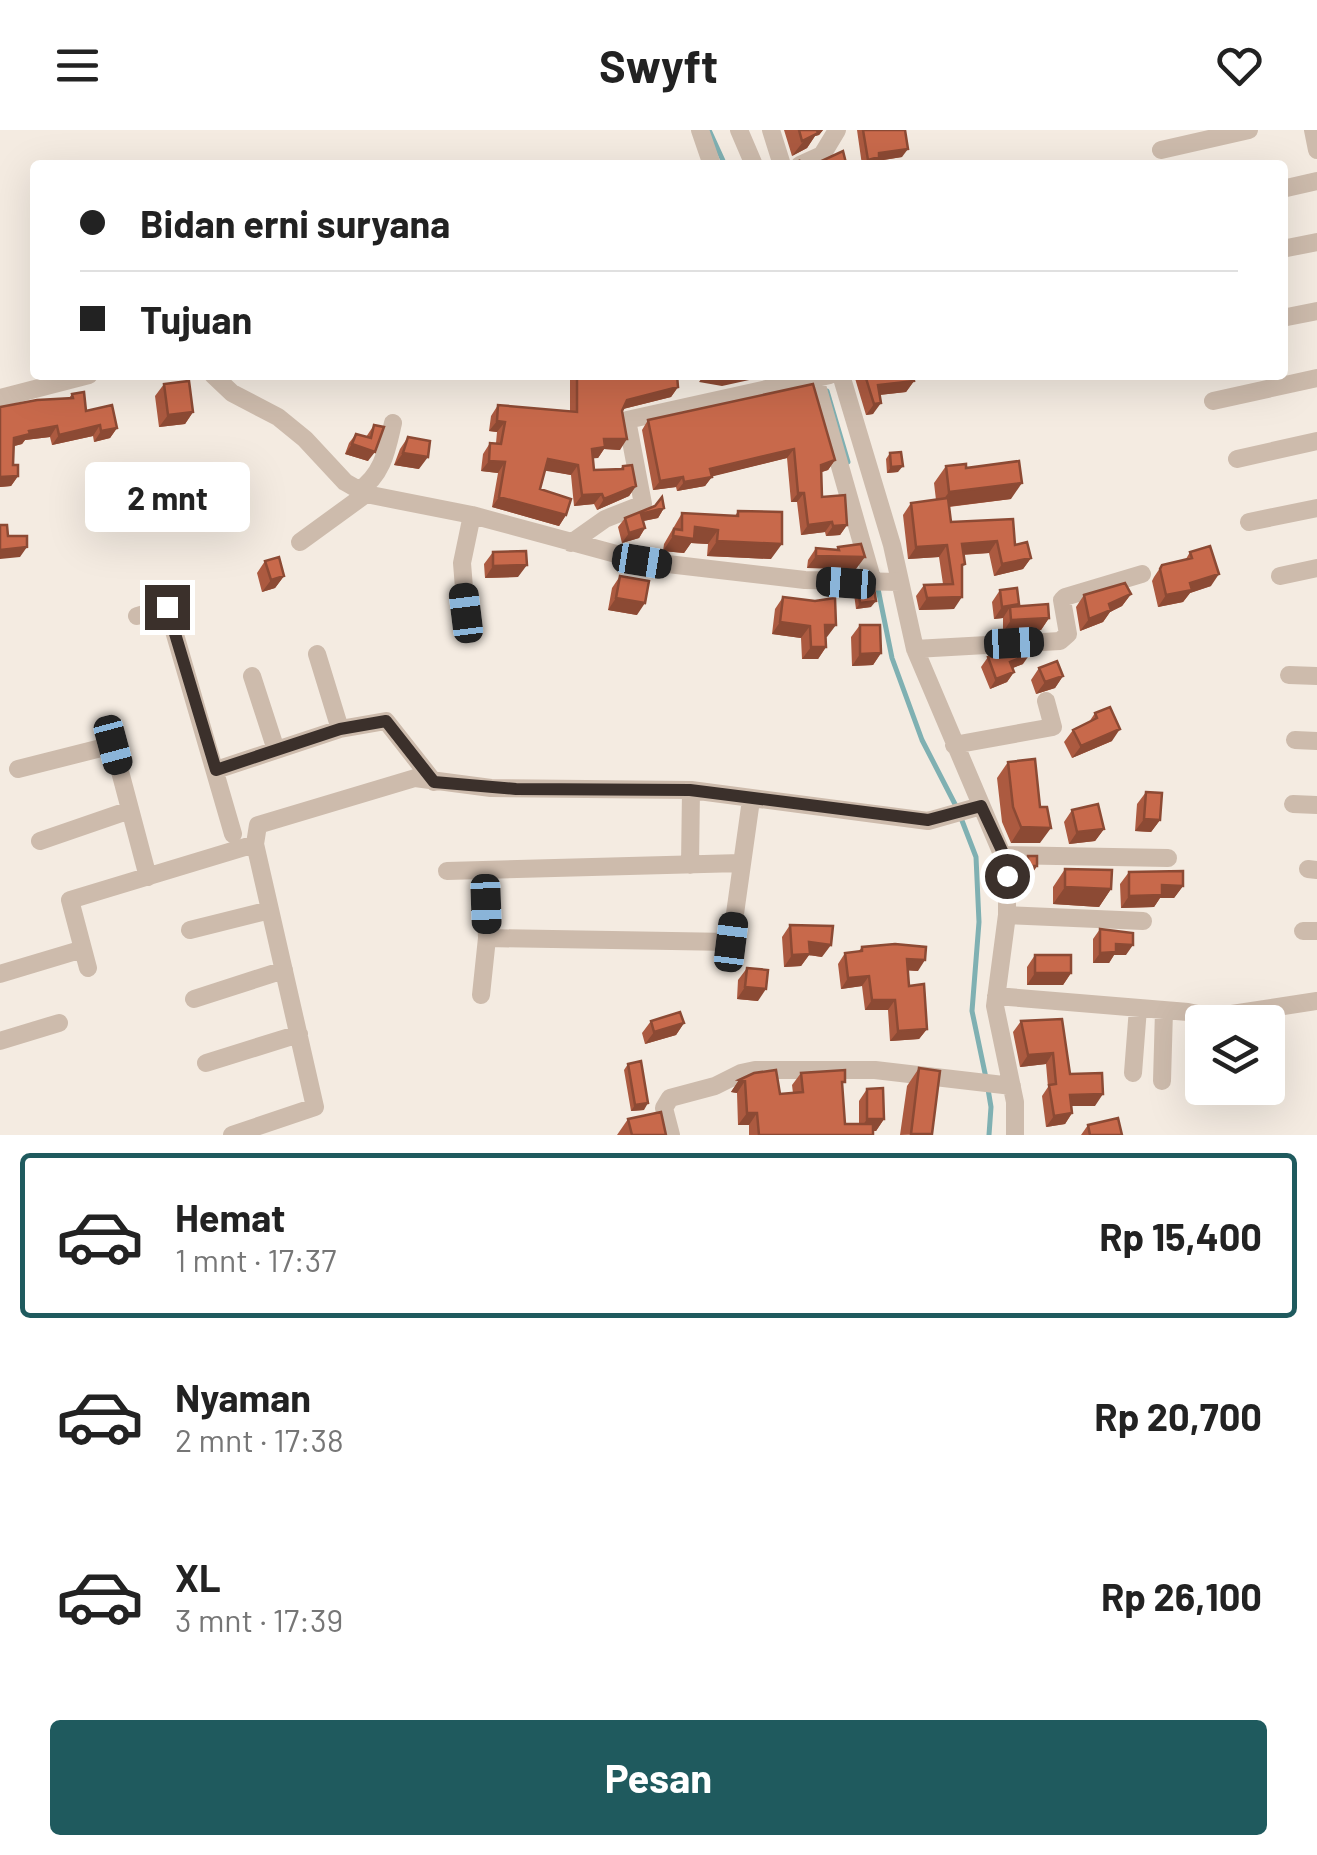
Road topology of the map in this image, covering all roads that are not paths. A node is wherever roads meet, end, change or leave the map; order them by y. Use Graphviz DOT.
graph roads {
  1 [pos="700,130"];
  2 [pos="740,130"];
  3 [pos="771,130"];
  4 [pos="836,130"];
  5 [pos="1249,130"];
  6 [pos="1313,130"];
  7 [pos="1161,150"];
  8 [pos="1317,150"];
  9 [pos="710,160"];
  10 [pos="752,160"];
  11 [pos="780,160"];
  12 [pos="811,160"];
  13 [pos="1317,181"];
  14 [pos="1288,187"];
  15 [pos="1317,242"];
  16 [pos="1288,248"];
  17 [pos="1317,310"];
  18 [pos="1288,317"];
  19 [pos="1317,378"];
  20 [pos="70,380"];
  21 [pos="218,380"];
  22 [pos="807,380"];
  23 [pos="821,380"];
  24 [pos="842,380"];
  25 [pos="0,398"];
  26 [pos="1213,401"];
  27 [pos="393,423"];
  28 [pos="1317,442"];
  29 [pos="1237,459"];
  30 [pos="362,493"];
  31 [pos="1317,508"];
  32 [pos="472,514"];
  33 [pos="1250,522"];
  34 [pos="300,542"];
  35 [pos="571,543"];
  36 [pos="1317,568"];
  37 [pos="1142,574"];
  38 [pos="1280,576"];
  39 [pos="884,582"];
  40 [pos="466,613"];
  41 [pos="137,616"];
  42 [pos="914,649"];
  43 [pos="317,654"];
  44 [pos="1289,675"];
  45 [pos="252,676"];
  46 [pos="1317,676"];
  47 [pos="1046,701"];
  48 [pos="340,729"];
  49 [pos="1295,740"];
  50 [pos="1317,741"];
  51 [pos="954,745"];
  52 [pos="276,750"];
  53 [pos="18,769"];
  54 [pos="216,770"];
  55 [pos="434,782"];
  56 [pos="690,790"];
  57 [pos="751,800"];
  58 [pos="1292,804"];
  59 [pos="981,806"];
  60 [pos="1317,806"];
  61 [pos="130,810"];
  62 [pos="234,834"];
  63 [pos="40,841"];
  64 [pos="255,844"];
  65 [pos="1004,855"];
  66 [pos="1168,858"];
  67 [pos="740,863"];
  68 [pos="690,865"];
  69 [pos="484,870"];
  70 [pos="447,872"];
  71 [pos="148,877"];
  72 [pos="270,910"];
  73 [pos="1007,915"];
  74 [pos="1143,921"];
  75 [pos="190,930"];
  76 [pos="487,938"];
  77 [pos="83,948"];
  78 [pos="88,968"];
  79 [pos="284,970"];
  80 [pos="0,974"];
  81 [pos="481,996"];
  82 [pos="996,996"];
  83 [pos="194,999"];
  84 [pos="1317,1001"];
  85 [pos="1138,1008"];
  86 [pos="1164,1010"];
  87 [pos="59,1023"];
  88 [pos="298,1034"];
  89 [pos="0,1041"];
  90 [pos="206,1063"];
  91 [pos="1132,1073"];
  92 [pos="1162,1081"];
  93 [pos="1006,1086"];
  94 [pos="232,1135"];
  95 [pos="671,1135"];
  96 [pos="1015,1135"];
  1 -- 9 [label="street"];
  2 -- 10 [label="street"];
  3 -- 11 [label="street"];
  4 -- 12 [label="street"];
  5 -- 7 [label="street"];
  6 -- 8 [label="street"];
  13 -- 14 [label="street"];
  15 -- 16 [label="street"];
  17 -- 18 [label="street"];
  19 -- 26 [label="street"];
  20 -- 25 [label="street"];
  21 -- 30 [label="street"];
  22 -- 35 [label="street"];
  23 -- 39 [label="street"];
  24 -- 39 [label="street"];
  27 -- 30 [label="street"];
  28 -- 29 [label="street"];
  30 -- 32 [label="street"];
  30 -- 34 [label="street"];
  31 -- 33 [label="street"];
  32 -- 35 [label="street"];
  32 -- 40 [label="street"];
  35 -- 39 [label="street"];
  36 -- 38 [label="street"];
  37 -- 42 [label="street"];
  39 -- 42 [label="street"];
  41 -- 54 [label="street"];
  42 -- 51 [label="street"];
  43 -- 48 [label="street"];
  44 -- 46 [label="street"];
  45 -- 52 [label="street"];
  47 -- 51 [label="street"];
  48 -- 52 [label="street"];
  48 -- 55 [label="street"];
  49 -- 50 [label="street"];
  51 -- 59 [label="street"];
  52 -- 54 [label="street"];
  53 -- 61 [label="street"];
  54 -- 62 [label="street"];
  55 -- 56 [label="street"];
  55 -- 64 [label="street"];
  56 -- 57 [label="street"];
  56 -- 68 [label="street"];
  57 -- 59 [label="street"];
  57 -- 67 [label="street"];
  58 -- 60 [label="street"];
  59 -- 65 [label="street"];
  61 -- 63 [label="street"];
  61 -- 71 [label="street"];
  64 -- 71 [label="street"];
  64 -- 72 [label="street"];
  65 -- 66 [label="street"];
  65 -- 73 [label="street"];
  67 -- 68 [label="street"];
  67 -- 76 [label="street"];
  68 -- 69 [label="street"];
  69 -- 70 [label="street"];
  69 -- 76 [label="street"];
  71 -- 77 [label="street"];
  72 -- 75 [label="street"];
  72 -- 79 [label="street"];
  73 -- 74 [label="street"];
  73 -- 82 [label="street"];
  76 -- 81 [label="street"];
  77 -- 78 [label="street"];
  77 -- 80 [label="street"];
  79 -- 83 [label="street"];
  79 -- 88 [label="street"];
  82 -- 85 [label="street"];
  82 -- 93 [label="street"];
  84 -- 86 [label="street"];
  85 -- 86 [label="street"];
  85 -- 91 [label="street"];
  86 -- 92 [label="street"];
  87 -- 89 [label="street"];
  88 -- 90 [label="street"];
  88 -- 94 [label="street"];
  93 -- 95 [label="street"];
  93 -- 96 [label="street"];
}
